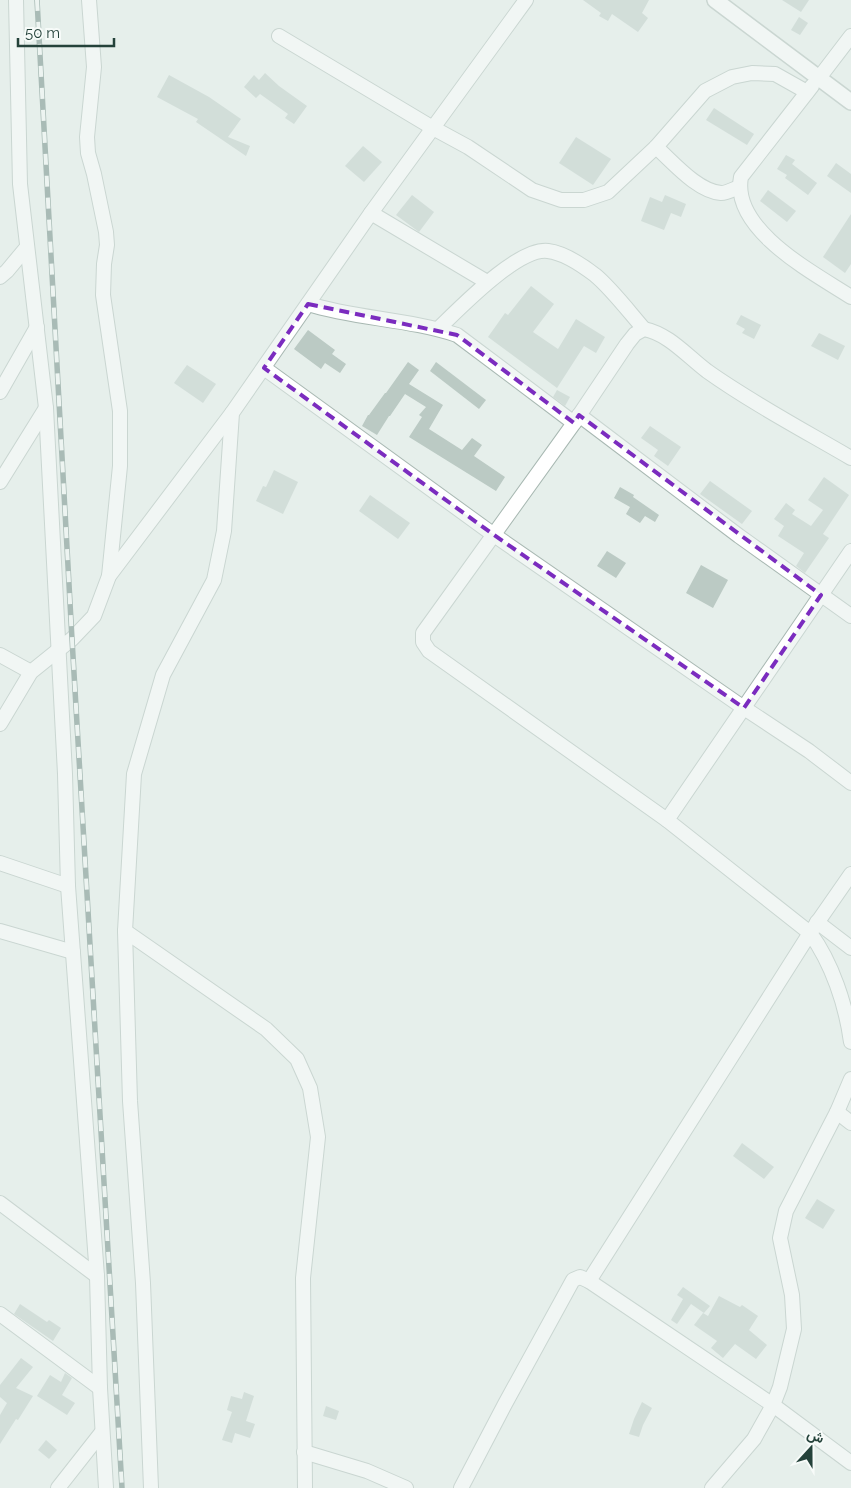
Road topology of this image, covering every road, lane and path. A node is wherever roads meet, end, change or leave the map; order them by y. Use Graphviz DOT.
graph roads {
  1 [pos="16,0"];
  2 [pos="89,0"];
  3 [pos="526,0"];
  4 [pos="715,0"];
  5 [pos="723,0"];
  6 [pos="279,36"];
  7 [pos="851,36"];
  8 [pos="821,76"];
  9 [pos="807,92"];
  10 [pos="851,94"];
  11 [pos="851,102"];
  12 [pos="433,128"];
  13 [pos="656,147"];
  14 [pos="740,187"];
  15 [pos="371,213"];
  16 [pos="27,246"];
  17 [pos="0,277"];
  18 [pos="488,282"];
  19 [pos="851,297"];
  20 [pos="308,304"];
  21 [pos="37,327"];
  22 [pos="438,329"];
  23 [pos="644,329"];
  24 [pos="264,368"];
  25 [pos="0,392"];
  26 [pos="46,408"];
  27 [pos="232,413"];
  28 [pos="576,419"];
  29 [pos="851,458"];
  30 [pos="0,482"];
  31 [pos="494,536"];
  32 [pos="851,551"];
  33 [pos="109,576"];
  34 [pos="821,595"];
  35 [pos="851,616"];
  36 [pos="57,650"];
  37 [pos="0,654"];
  38 [pos="31,672"];
  39 [pos="744,708"];
  40 [pos="0,724"];
  41 [pos="851,783"];
  42 [pos="667,820"];
  43 [pos="0,863"];
  44 [pos="851,874"];
  45 [pos="68,886"];
  46 [pos="813,927"];
  47 [pos="0,930"];
  48 [pos="125,931"];
  49 [pos="851,948"];
  50 [pos="73,952"];
  51 [pos="851,1042"];
  52 [pos="851,1080"];
  53 [pos="837,1112"];
  54 [pos="851,1123"];
  55 [pos="0,1203"];
  56 [pos="97,1276"];
  57 [pos="588,1281"];
  58 [pos="0,1314"];
  59 [pos="100,1388"];
  60 [pos="773,1406"];
  61 [pos="102,1432"];
  62 [pos="304,1452"];
  63 [pos="851,1463"];
  64 [pos="58,1488"];
  65 [pos="106,1488"];
  66 [pos="152,1488"];
  67 [pos="304,1488"];
  68 [pos="406,1488"];
  69 [pos="461,1488"];
  70 [pos="712,1488"];
  1 -- 16 [label="street"];
  2 -- 33 [label="street"];
  3 -- 12 [label="street"];
  4 -- 8 [label="street"];
  5 -- 8 [label="street"];
  6 -- 12 [label="street"];
  7 -- 8 [label="street"];
  8 -- 9 [label="street"];
  8 -- 10 [label="street"];
  8 -- 11 [label="street"];
  9 -- 13 [label="street"];
  9 -- 14 [label="street"];
  12 -- 13 [label="street"];
  12 -- 15 [label="street"];
  13 -- 14 [label="street"];
  14 -- 19 [label="street"];
  15 -- 18 [label="street"];
  15 -- 20 [label="street"];
  16 -- 17 [label="street"];
  16 -- 21 [label="street"];
  18 -- 22 [label="street"];
  18 -- 23 [label="street"];
  20 -- 22 [label="street"];
  20 -- 24 [label="street"];
  21 -- 25 [label="street"];
  21 -- 26 [label="street"];
  22 -- 28 [label="street"];
  23 -- 28 [label="street"];
  23 -- 29 [label="street"];
  24 -- 27 [label="street"];
  24 -- 31 [label="street"];
  26 -- 30 [label="street"];
  26 -- 36 [label="street"];
  27 -- 33 [label="street"];
  27 -- 48 [label="street"];
  28 -- 31 [label="street"];
  28 -- 34 [label="street"];
  31 -- 39 [label="street"];
  31 -- 42 [label="street"];
  32 -- 34 [label="street"];
  33 -- 36 [label="street"];
  34 -- 35 [label="street"];
  34 -- 39 [label="street"];
  36 -- 38 [label="street"];
  36 -- 45 [label="street"];
  37 -- 38 [label="street"];
  38 -- 40 [label="street"];
  39 -- 41 [label="street"];
  39 -- 42 [label="street"];
  42 -- 46 [label="street"];
  43 -- 45 [label="street"];
  44 -- 46 [label="street"];
  45 -- 50 [label="street"];
  46 -- 49 [label="street"];
  46 -- 51 [label="street"];
  46 -- 57 [label="street"];
  47 -- 50 [label="street"];
  48 -- 62 [label="street"];
  48 -- 66 [label="street"];
  50 -- 56 [label="street"];
  52 -- 53 [label="street"];
  53 -- 54 [label="street"];
  53 -- 60 [label="street"];
  55 -- 56 [label="street"];
  56 -- 59 [label="street"];
  57 -- 60 [label="street"];
  57 -- 69 [label="street"];
  58 -- 59 [label="street"];
  59 -- 61 [label="street"];
  60 -- 63 [label="street"];
  60 -- 70 [label="street"];
  61 -- 64 [label="street"];
  61 -- 65 [label="street"];
  62 -- 67 [label="street"];
  62 -- 68 [label="street"];
}
